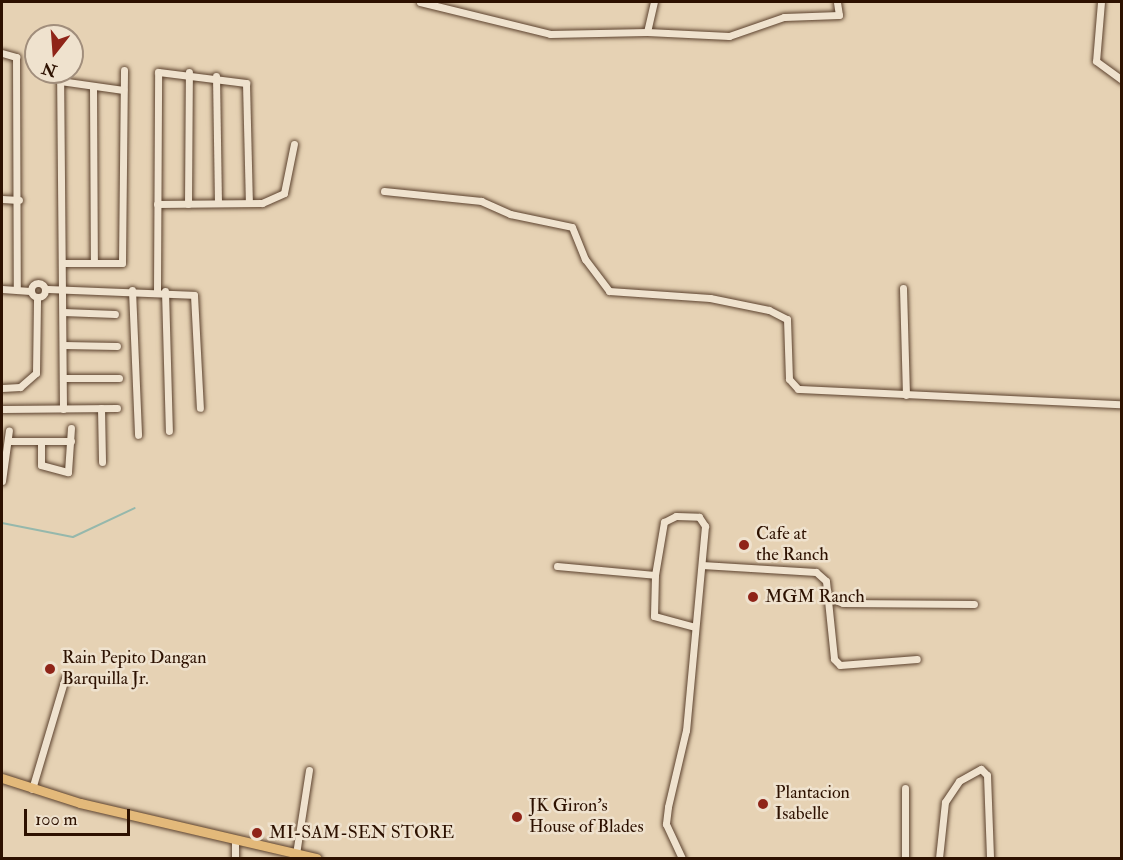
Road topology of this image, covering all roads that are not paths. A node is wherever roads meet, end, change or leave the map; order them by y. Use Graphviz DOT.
graph roads {
  1 [pos="420,2"];
  2 [pos="654,2"];
  3 [pos="837,2"];
  4 [pos="1101,2"];
  5 [pos="647,32"];
  6 [pos="2,53"];
  7 [pos="124,70"];
  8 [pos="189,72"];
  9 [pos="216,76"];
  10 [pos="1122,80"];
  11 [pos="60,84"];
  12 [pos="74,84"];
  13 [pos="93,88"];
  14 [pos="123,90"];
  15 [pos="294,144"];
  16 [pos="384,191"];
  17 [pos="2,199"];
  18 [pos="19,200"];
  19 [pos="218,203"];
  20 [pos="249,203"];
  21 [pos="157,204"];
  22 [pos="188,204"];
  23 [pos="63,263"];
  24 [pos="94,263"];
  25 [pos="63,287"];
  26 [pos="903,288"];
  27 [pos="2,289"];
  28 [pos="17,289"];
  29 [pos="45,289"];
  30 [pos="132,290"];
  31 [pos="30,291"];
  32 [pos="161,291"];
  33 [pos="37,297"];
  34 [pos="63,312"];
  35 [pos="115,314"];
  36 [pos="63,345"];
  37 [pos="117,346"];
  38 [pos="63,378"];
  39 [pos="119,378"];
  40 [pos="2,388"];
  41 [pos="906,395"];
  42 [pos="1122,404"];
  43 [pos="101,408"];
  44 [pos="117,408"];
  45 [pos="200,408"];
  46 [pos="2,409"];
  47 [pos="63,409"];
  48 [pos="71,428"];
  49 [pos="9,430"];
  50 [pos="169,431"];
  51 [pos="138,435"];
  52 [pos="8,441"];
  53 [pos="41,441"];
  54 [pos="71,441"];
  55 [pos="102,462"];
  56 [pos="2,481"];
  57 [pos="702,565"];
  58 [pos="557,566"];
  59 [pos="656,575"];
  60 [pos="828,597"];
  61 [pos="974,604"];
  62 [pos="695,627"];
  63 [pos="917,659"];
  64 [pos="65,678"];
  65 [pos="309,770"];
  66 [pos="2,778"];
  67 [pos="905,788"];
  68 [pos="32,789"];
  69 [pos="235,839"];
  70 [pos="296,854"];
  71 [pos="235,858"];
  72 [pos="317,858"];
  73 [pos="682,858"];
  74 [pos="905,858"];
  75 [pos="939,858"];
  76 [pos="990,858"];
  1 -- 5 [label="street"];
  2 -- 5 [label="street"];
  3 -- 5 [label="street"];
  4 -- 10 [label="street"];
  6 -- 18 [label="street"];
  7 -- 14 [label="street"];
  8 -- 9 [label="street"];
  8 -- 21 [label="street"];
  8 -- 22 [label="street"];
  9 -- 19 [label="street"];
  9 -- 20 [label="street"];
  11 -- 23 [label="street"];
  12 -- 13 [label="street"];
  13 -- 14 [label="street"];
  13 -- 24 [label="street"];
  14 -- 24 [label="street"];
  15 -- 20 [label="street"];
  16 -- 41 [label="street"];
  17 -- 18 [label="street"];
  18 -- 28 [label="street"];
  19 -- 20 [label="street"];
  19 -- 22 [label="street"];
  21 -- 22 [label="street"];
  21 -- 32 [label="street"];
  23 -- 24 [label="street"];
  23 -- 25 [label="street"];
  25 -- 29 [label="street"];
  25 -- 30 [label="street"];
  25 -- 34 [label="street"];
  26 -- 41 [label="street"];
  27 -- 28 [label="street"];
  28 -- 31 [label="street"];
  29 -- 31 [label="street"];
  29 -- 33 [label="street"];
  30 -- 32 [label="street"];
  30 -- 51 [label="street"];
  31 -- 33 [label="street"];
  32 -- 45 [label="street"];
  32 -- 50 [label="street"];
  33 -- 40 [label="street"];
  34 -- 35 [label="street"];
  34 -- 36 [label="street"];
  36 -- 37 [label="street"];
  36 -- 38 [label="street"];
  38 -- 39 [label="street"];
  38 -- 47 [label="street"];
  41 -- 42 [label="street"];
  43 -- 44 [label="street"];
  43 -- 47 [label="street"];
  43 -- 55 [label="street"];
  46 -- 47 [label="street"];
  48 -- 54 [label="street"];
  49 -- 52 [label="street"];
  52 -- 53 [label="street"];
  52 -- 56 [label="street"];
  53 -- 54 [label="street"];
  53 -- 54 [label="street"];
  57 -- 59 [label="street"];
  57 -- 60 [label="street"];
  57 -- 62 [label="street"];
  58 -- 59 [label="street"];
  59 -- 62 [label="street"];
  60 -- 61 [label="street"];
  60 -- 63 [label="street"];
  62 -- 73 [label="street"];
  64 -- 68 [label="street"];
  65 -- 70 [label="street"];
  66 -- 68 [label="main road"];
  67 -- 74 [label="street"];
  68 -- 69 [label="main road"];
  69 -- 70 [label="main road"];
  69 -- 71 [label="street"];
  70 -- 72 [label="main road"];
  75 -- 76 [label="street"];
}
